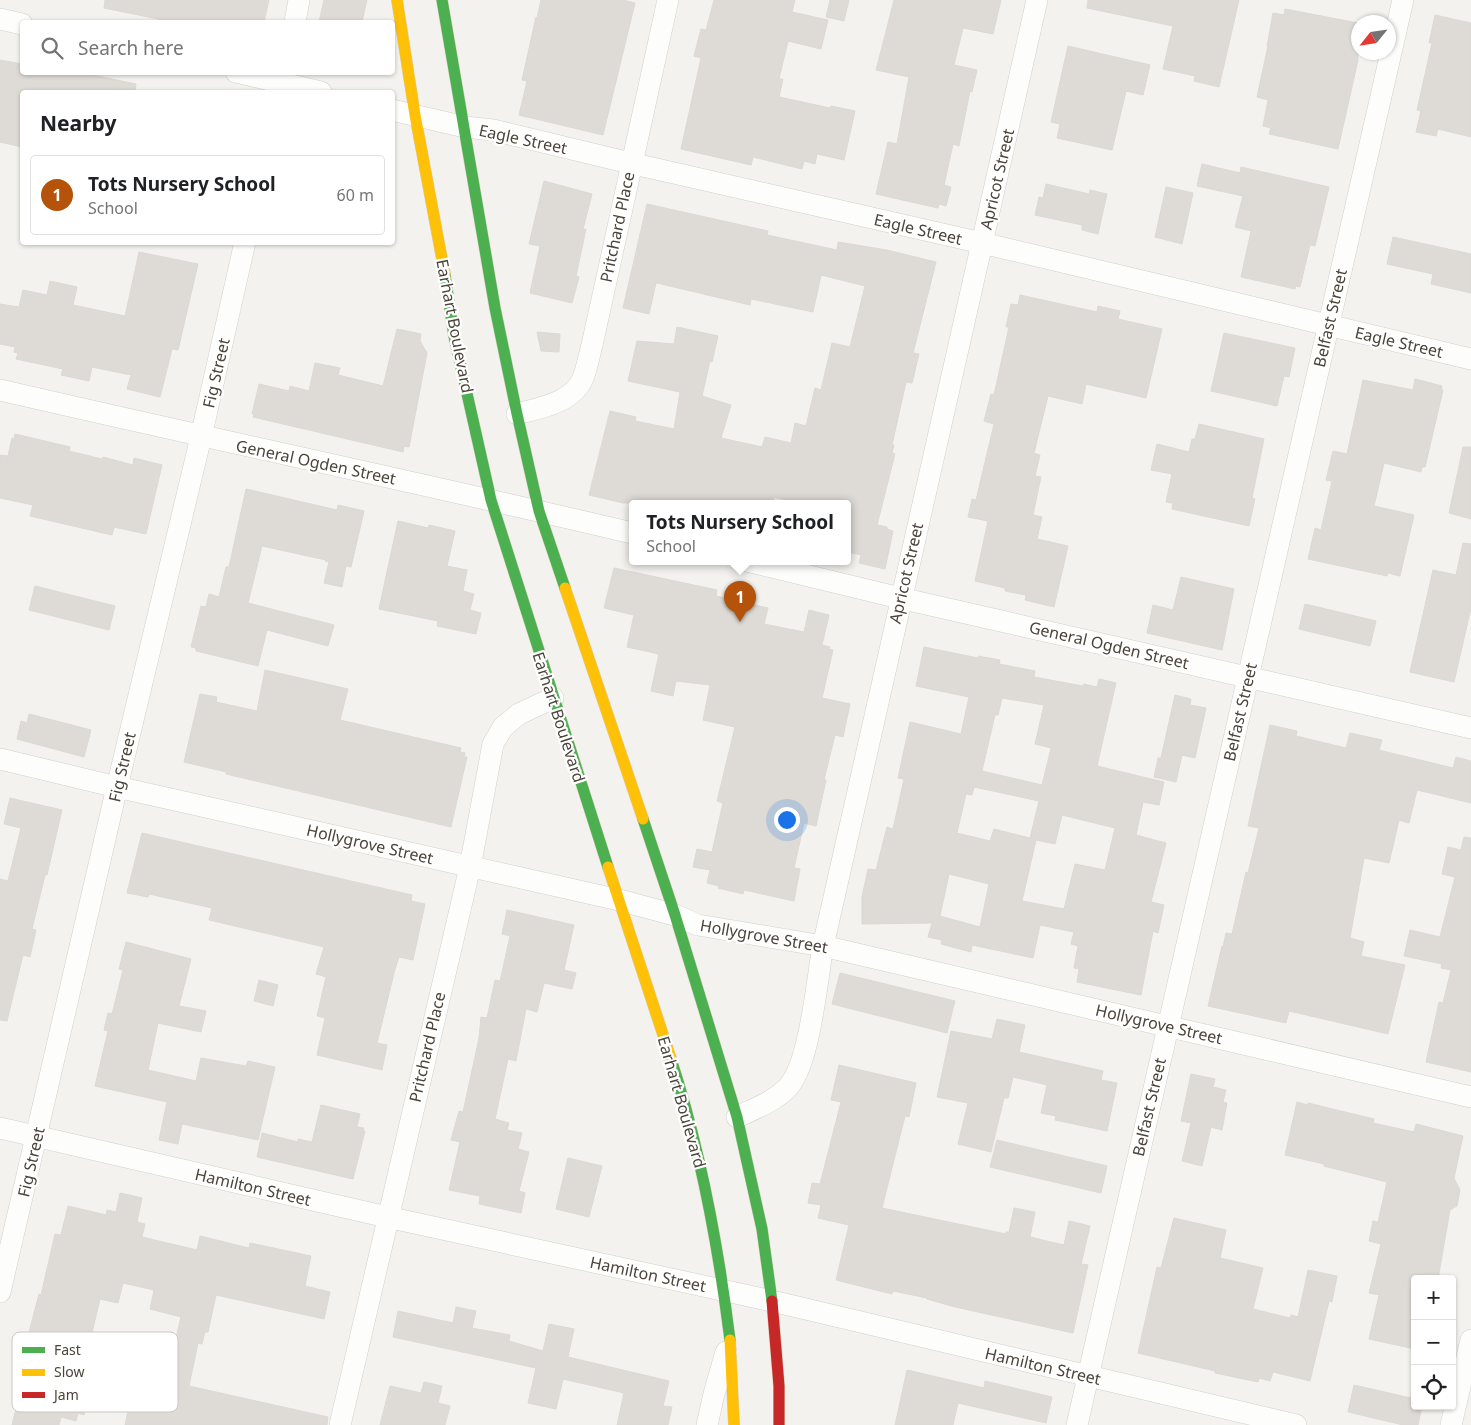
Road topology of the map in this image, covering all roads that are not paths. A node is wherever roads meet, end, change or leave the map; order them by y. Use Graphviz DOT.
graph roads {
  1 [pos="299,0"];
  2 [pos="397,0"];
  3 [pos="442,0"];
  4 [pos="668,0"];
  5 [pos="1036,0"];
  6 [pos="1403,0"];
  7 [pos="0,19"];
  8 [pos="295,20"];
  9 [pos="20,24"];
  10 [pos="249,75"];
  11 [pos="282,83"];
  12 [pos="313,90"];
  13 [pos="395,111"];
  14 [pos="415,115"];
  15 [pos="465,127"];
  16 [pos="630,164"];
  17 [pos="982,243"];
  18 [pos="244,245"];
  19 [pos="1328,326"];
  20 [pos="1471,359"];
  21 [pos="0,390"];
  22 [pos="517,414"];
  23 [pos="201,436"];
  24 [pos="491,500"];
  25 [pos="539,511"];
  26 [pos="629,532"];
  27 [pos="764,565"];
  28 [pos="900,598"];
  29 [pos="1248,676"];
  30 [pos="553,698"];
  31 [pos="1471,728"];
  32 [pos="0,759"];
  33 [pos="117,787"];
  34 [pos="470,867"];
  35 [pos="619,900"];
  36 [pos="675,915"];
  37 [pos="823,946"];
  38 [pos="1168,1026"];
  39 [pos="1471,1096"];
  40 [pos="737,1117"];
  41 [pos="0,1128"];
  42 [pos="37,1137"];
  43 [pos="387,1218"];
  44 [pos="724,1291"];
  45 [pos="0,1292"];
  46 [pos="772,1302"];
  47 [pos="730,1340"];
  48 [pos="1471,1340"];
  49 [pos="1088,1376"];
  50 [pos="340,1425"];
  51 [pos="707,1425"];
  52 [pos="734,1425"];
  53 [pos="779,1425"];
  54 [pos="1077,1425"];
  55 [pos="1296,1425"];
  56 [pos="1451,1425"];
  1 -- 8 [label="street"];
  2 -- 14 [label="main road, Earhart Boulevard"];
  3 -- 15 [label="main road"];
  4 -- 16 [label="street, Pritchard Place"];
  5 -- 17 [label="street, Apricot Street"];
  6 -- 19 [label="street, Belfast Street"];
  7 -- 9 [label="street"];
  10 -- 11 [label="street"];
  11 -- 12 [label="street"];
  13 -- 14 [label="street, Eagle Street"];
  14 -- 15 [label="street, Eagle Street"];
  14 -- 24 [label="main road, Earhart Boulevard"];
  15 -- 16 [label="street, Eagle Street"];
  15 -- 22 [label="main road"];
  16 -- 17 [label="street, Eagle Street"];
  16 -- 22 [label="street, Pritchard Place"];
  17 -- 19 [label="street, Eagle Street"];
  17 -- 28 [label="street, Apricot Street"];
  18 -- 23 [label="street, Fig Street"];
  19 -- 20 [label="street, Eagle Street"];
  19 -- 29 [label="street, Belfast Street"];
  21 -- 23 [label="street, General Ogden Street"];
  22 -- 25 [label="main road"];
  23 -- 24 [label="street, General Ogden Street"];
  23 -- 33 [label="street, Fig Street"];
  24 -- 25 [label="street, General Ogden Street"];
  24 -- 30 [label="main road, Earhart Boulevard"];
  25 -- 26 [label="street, General Ogden Street"];
  25 -- 36 [label="main road"];
  27 -- 28 [label="street, General Ogden Street"];
  28 -- 29 [label="street, General Ogden Street"];
  28 -- 37 [label="street, Apricot Street"];
  29 -- 31 [label="street, General Ogden Street"];
  29 -- 38 [label="street, Belfast Street"];
  30 -- 34 [label="street, Pritchard Place"];
  30 -- 35 [label="main road, Earhart Boulevard"];
  32 -- 33 [label="street, Hollygrove Street"];
  33 -- 34 [label="street, Hollygrove Street"];
  33 -- 42 [label="street, Fig Street"];
  34 -- 35 [label="street, Hollygrove Street"];
  34 -- 43 [label="street, Pritchard Place"];
  35 -- 36 [label="street, Hollygrove Street"];
  35 -- 44 [label="main road, Earhart Boulevard"];
  36 -- 37 [label="street, Hollygrove Street"];
  36 -- 40 [label="main road"];
  37 -- 38 [label="street, Hollygrove Street"];
  37 -- 40 [label="street, Apricot Street"];
  38 -- 39 [label="street, Hollygrove Street"];
  38 -- 49 [label="street, Belfast Street"];
  40 -- 46 [label="main road"];
  41 -- 42 [label="street, Hamilton Street"];
  42 -- 43 [label="street, Hamilton Street"];
  42 -- 45 [label="street, Fig Street"];
  43 -- 44 [label="street, Hamilton Street"];
  43 -- 50 [label="street, Pritchard Place"];
  44 -- 46 [label="street, Hamilton Street"];
  44 -- 47 [label="main road, Earhart Boulevard"];
  46 -- 49 [label="street, Hamilton Street"];
  46 -- 53 [label="main road"];
  47 -- 51 [label="street, Earhart Boulevard"];
  47 -- 52 [label="main road"];
  48 -- 56 [label="street"];
  49 -- 54 [label="street, Belfast Street"];
  49 -- 55 [label="street, Hamilton Street"];
}
